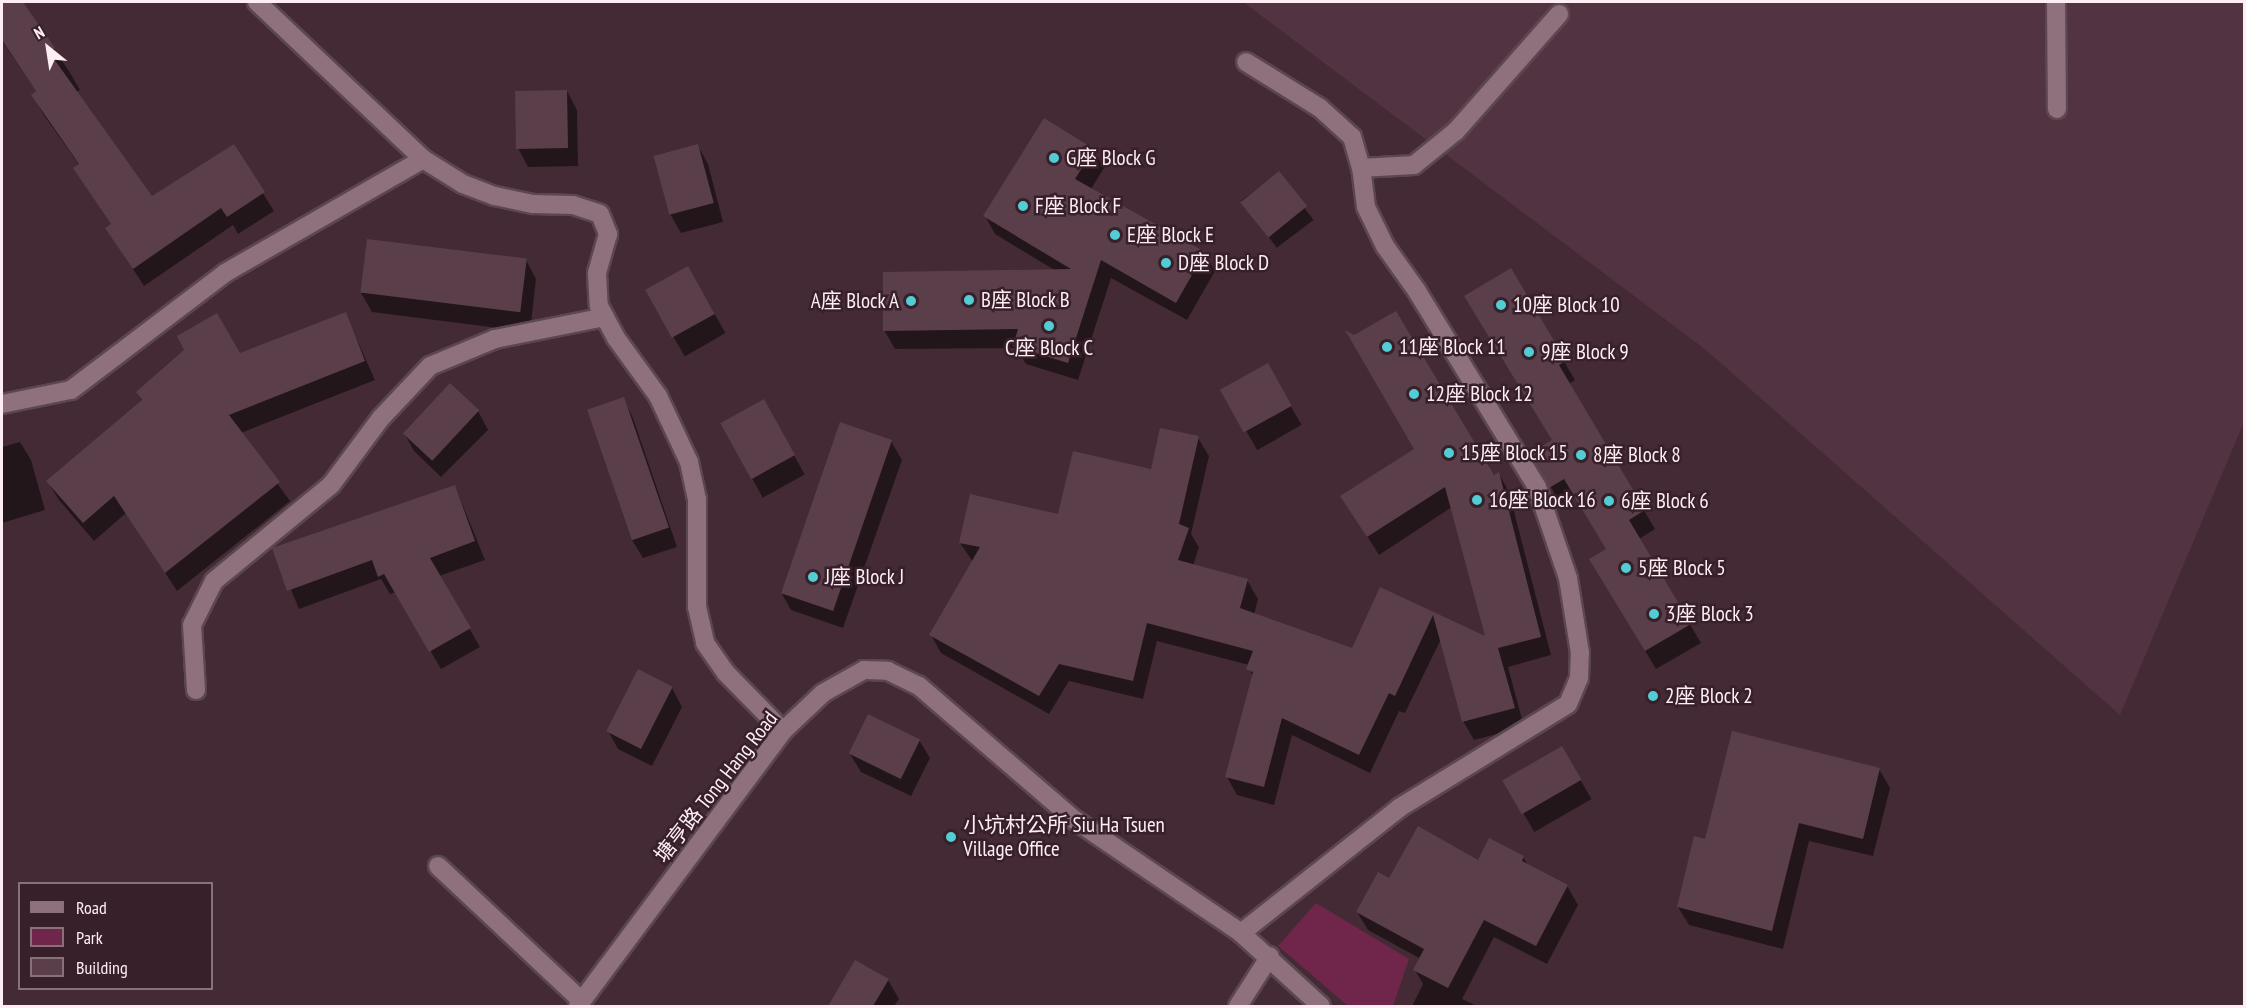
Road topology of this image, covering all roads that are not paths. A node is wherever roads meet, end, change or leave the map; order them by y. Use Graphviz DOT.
graph roads {
  1 [pos="257,2"];
  2 [pos="2056,2"];
  3 [pos="1559,14"];
  4 [pos="1245,62"];
  5 [pos="2056,109"];
  6 [pos="423,159"];
  7 [pos="1361,168"];
  8 [pos="605,317"];
  9 [pos="2,404"];
  10 [pos="196,690"];
  11 [pos="783,731"];
  12 [pos="438,866"];
  13 [pos="1241,933"];
  14 [pos="1270,956"];
  15 [pos="580,1004"];
  16 [pos="1238,1006"];
  17 [pos="1321,1006"];
  1 -- 6 [label="street"];
  2 -- 5 [label="street"];
  3 -- 7 [label="street"];
  4 -- 7 [label="street"];
  6 -- 8 [label="street"];
  6 -- 9 [label="street"];
  7 -- 13 [label="street"];
  8 -- 10 [label="street"];
  8 -- 11 [label="street"];
  11 -- 13 [label="street, 塘亨路 Tong Hang Road"];
  11 -- 15 [label="street, 塘亨路 Tong Hang Road"];
  12 -- 15 [label="street"];
  13 -- 14 [label="street, 塘亨路 Tong Hang Road"];
  14 -- 16 [label="street"];
  14 -- 17 [label="street, 塘亨路 Tong Hang Road"];
}
